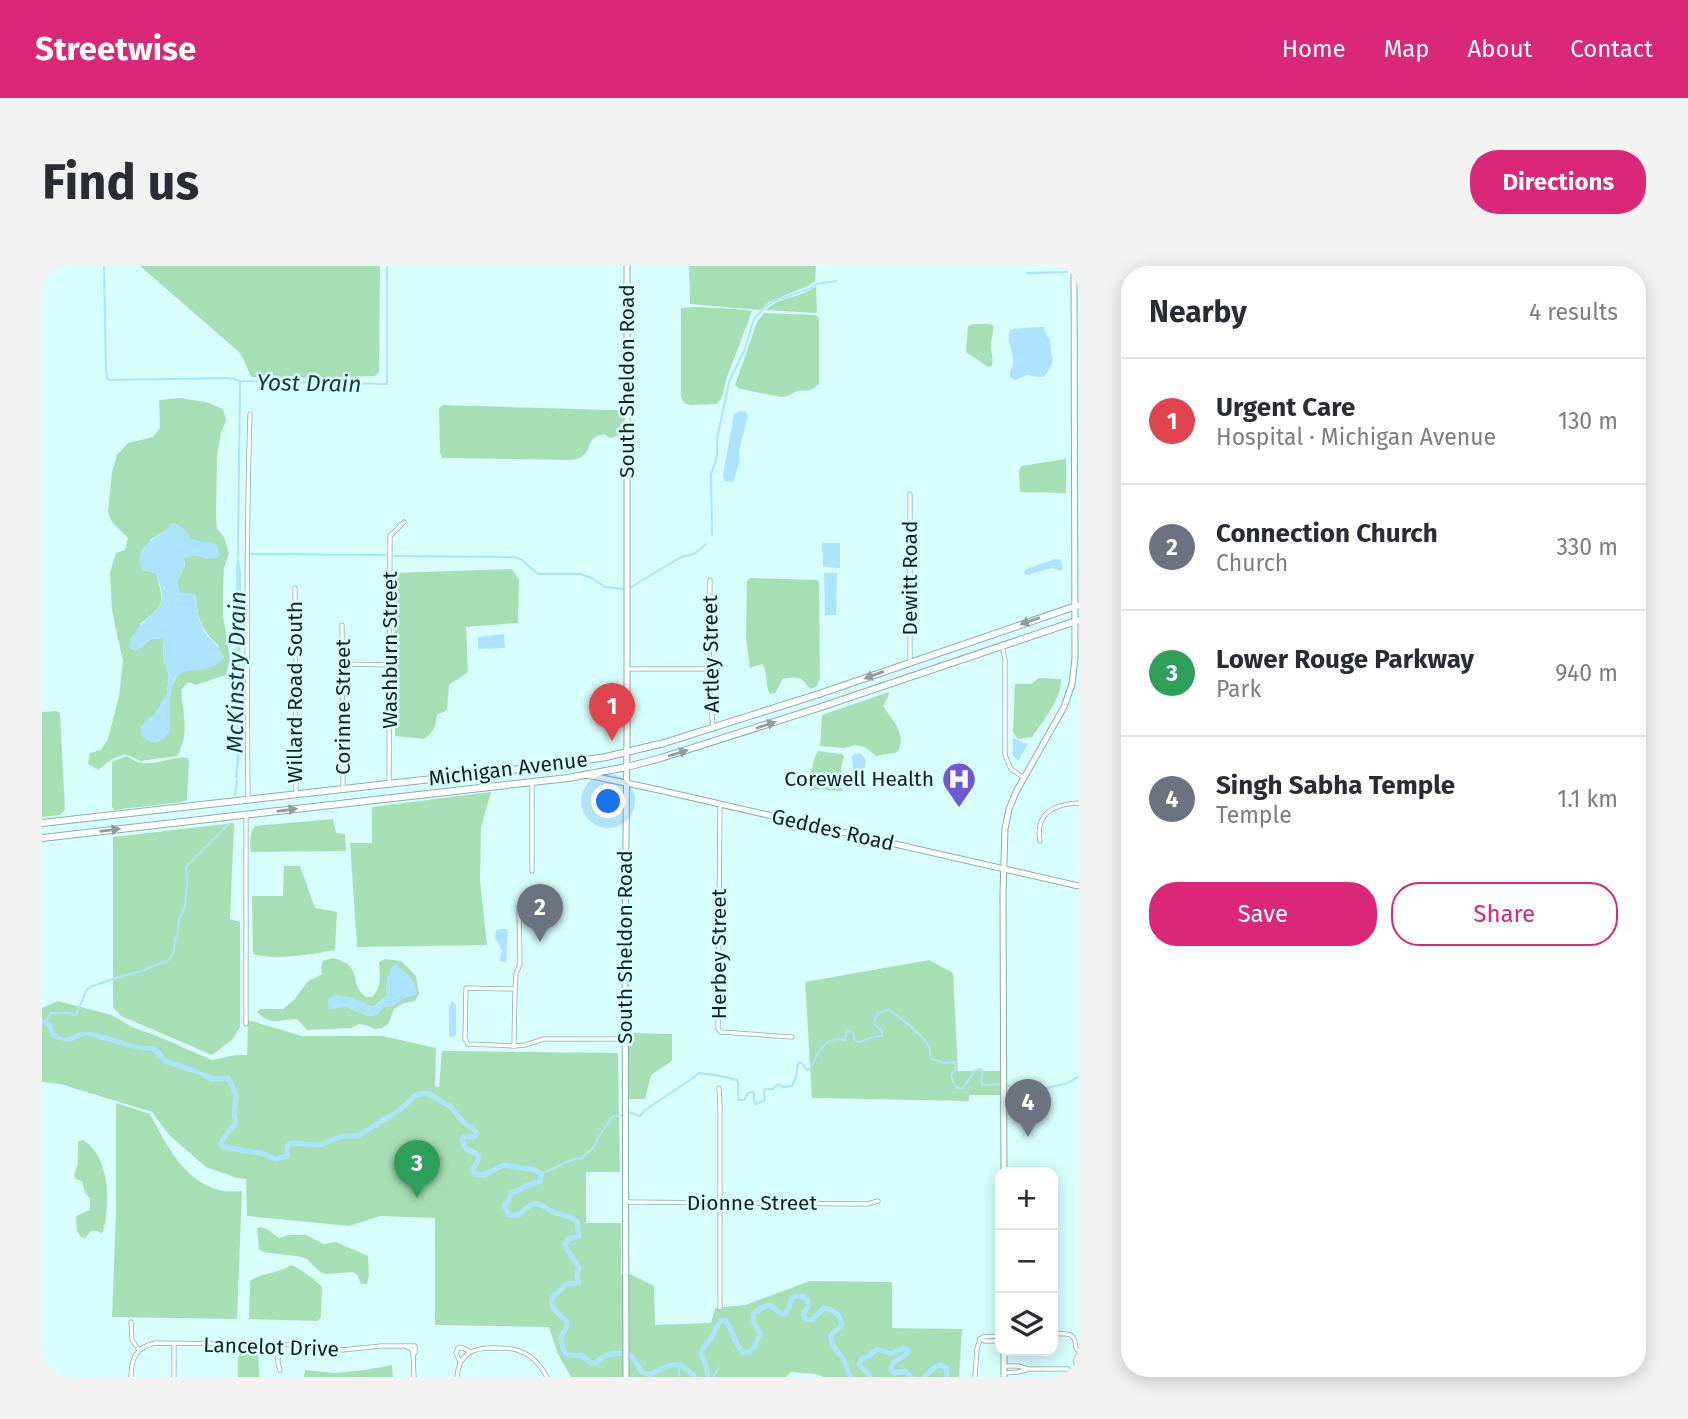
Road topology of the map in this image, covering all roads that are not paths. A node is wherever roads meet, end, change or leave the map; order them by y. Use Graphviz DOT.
graph roads {
  1 [pos="627,266"];
  2 [pos="1074,266"];
  3 [pos="250,414"];
  4 [pos="910,494"];
  5 [pos="404,522"];
  6 [pos="710,580"];
  7 [pos="295,588"];
  8 [pos="1077,606"];
  9 [pos="1077,621"];
  10 [pos="342,625"];
  11 [pos="962,644"];
  12 [pos="1002,646"];
  13 [pos="963,659"];
  14 [pos="910,662"];
  15 [pos="342,664"];
  16 [pos="390,665"];
  17 [pos="627,669"];
  18 [pos="709,669"];
  19 [pos="911,676"];
  20 [pos="737,720"];
  21 [pos="713,728"];
  22 [pos="702,731"];
  23 [pos="736,735"];
  24 [pos="701,746"];
  25 [pos="627,753"];
  26 [pos="538,767"];
  27 [pos="627,767"];
  28 [pos="512,770"];
  29 [pos="587,775"];
  30 [pos="1023,777"];
  31 [pos="532,782"];
  32 [pos="626,783"];
  33 [pos="389,784"];
  34 [pos="512,784"];
  35 [pos="367,786"];
  36 [pos="343,790"];
  37 [pos="296,795"];
  38 [pos="248,800"];
  39 [pos="363,801"];
  40 [pos="1079,803"];
  41 [pos="219,804"];
  42 [pos="720,804"];
  43 [pos="246,814"];
  44 [pos="208,819"];
  45 [pos="42,824"];
  46 [pos="42,838"];
  47 [pos="1040,841"];
  48 [pos="1003,869"];
  49 [pos="532,871"];
  50 [pos="1079,886"];
  51 [pos="519,906"];
  52 [pos="514,989"];
  53 [pos="246,1024"];
  54 [pos="792,1037"];
  55 [pos="625,1039"];
  56 [pos="514,1045"];
  57 [pos="719,1088"];
  58 [pos="1004,1167"];
  59 [pos="878,1201"];
  60 [pos="626,1202"];
  61 [pos="720,1203"];
  62 [pos="720,1308"];
  63 [pos="131,1322"];
  64 [pos="1058,1334"];
  65 [pos="995,1338"];
  66 [pos="174,1343"];
  67 [pos="278,1345"];
  68 [pos="139,1350"];
  69 [pos="471,1352"];
  70 [pos="1079,1353"];
  71 [pos="1076,1361"];
  72 [pos="460,1363"];
  73 [pos="1068,1369"];
  74 [pos="280,1370"];
  75 [pos="1004,1372"];
  76 [pos="544,1375"];
  77 [pos="131,1377"];
  78 [pos="174,1377"];
  79 [pos="414,1377"];
  80 [pos="457,1377"];
  81 [pos="626,1377"];
  82 [pos="975,1377"];
  83 [pos="1076,1377"];
  1 -- 17 [label="main road, South Sheldon Road"];
  2 -- 8 [label="main road"];
  3 -- 38 [label="street"];
  4 -- 14 [label="street, Dewitt Road"];
  5 -- 16 [label="street, Washburn Street"];
  6 -- 18 [label="street, Artley Street"];
  7 -- 37 [label="street, Willard Road South"];
  8 -- 9 [label="main road"];
  8 -- 11 [label="main road, Michigan Avenue, one-way"];
  9 -- 12 [label="main road, Michigan Avenue"];
  9 -- 30 [label="main road"];
  10 -- 15 [label="street, Corinne Street"];
  11 -- 13 [label="main road"];
  11 -- 14 [label="main road, Michigan Avenue"];
  12 -- 13 [label="main road, Michigan Avenue"];
  12 -- 30 [label="street"];
  13 -- 19 [label="main road, Michigan Avenue"];
  14 -- 19 [label="main road"];
  14 -- 20 [label="main road, Michigan Avenue, one-way"];
  15 -- 16 [label="street"];
  15 -- 36 [label="street, Corinne Street"];
  16 -- 33 [label="street, Washburn Street"];
  17 -- 18 [label="street"];
  17 -- 25 [label="main road, South Sheldon Road"];
  18 -- 21 [label="street, Artley Street"];
  23 -- 19 [label="main road, Michigan Avenue, one-way"];
  20 -- 21 [label="main road, Michigan Avenue"];
  20 -- 23 [label="main road"];
  21 -- 22 [label="main road, Michigan Avenue"];
  22 -- 24 [label="main road"];
  22 -- 25 [label="main road, Michigan Avenue"];
  23 -- 24 [label="main road, Michigan Avenue"];
  27 -- 24 [label="main road, Michigan Avenue, one-way"];
  25 -- 26 [label="main road, Michigan Avenue"];
  25 -- 27 [label="main road, South Sheldon Road"];
  26 -- 28 [label="main road, Michigan Avenue"];
  26 -- 31 [label="main road"];
  27 -- 29 [label="main road, Michigan Avenue"];
  27 -- 32 [label="main road, South Sheldon Road"];
  28 -- 33 [label="main road, Michigan Avenue"];
  28 -- 34 [label="main road"];
  29 -- 31 [label="main road, Michigan Avenue"];
  29 -- 32 [label="main road, Geddes Road"];
  30 -- 48 [label="main road"];
  31 -- 34 [label="main road, Michigan Avenue"];
  31 -- 49 [label="street"];
  32 -- 42 [label="main road, Geddes Road"];
  32 -- 55 [label="main road, South Sheldon Road"];
  33 -- 35 [label="main road, Michigan Avenue"];
  34 -- 39 [label="main road, Michigan Avenue"];
  35 -- 36 [label="main road, Michigan Avenue"];
  35 -- 39 [label="main road"];
  36 -- 37 [label="main road, Michigan Avenue"];
  37 -- 38 [label="main road, Michigan Avenue"];
  38 -- 41 [label="main road, Michigan Avenue"];
  43 -- 39 [label="main road, Michigan Avenue, one-way"];
  40 -- 47 [label="street"];
  41 -- 44 [label="main road"];
  41 -- 45 [label="main road, Michigan Avenue"];
  42 -- 48 [label="main road, Geddes Road"];
  42 -- 54 [label="street, Herbey Street"];
  43 -- 44 [label="main road, Michigan Avenue"];
  43 -- 53 [label="street"];
  46 -- 44 [label="main road, Michigan Avenue, one-way"];
  48 -- 50 [label="main road, Geddes Road"];
  48 -- 58 [label="main road"];
  51 -- 52 [label="street"];
  52 -- 56 [label="street"];
  52 -- 56 [label="street"];
  55 -- 56 [label="street"];
  55 -- 60 [label="main road, South Sheldon Road"];
  57 -- 61 [label="street"];
  59 -- 61 [label="street, Dionne Street"];
  60 -- 61 [label="street, Dionne Street"];
  60 -- 81 [label="main road, South Sheldon Road"];
  61 -- 62 [label="street"];
  63 -- 68 [label="street"];
  64 -- 70 [label="street"];
  65 -- 82 [label="street"];
  66 -- 67 [label="street, Lancelot Drive"];
  66 -- 68 [label="street, Lancelot Drive"];
  66 -- 78 [label="street"];
  67 -- 74 [label="street"];
  67 -- 79 [label="street, Lancelot Drive"];
  68 -- 77 [label="street"];
  69 -- 72 [label="street"];
  69 -- 72 [label="street"];
  69 -- 76 [label="street"];
  70 -- 71 [label="street"];
  71 -- 73 [label="street"];
  71 -- 83 [label="street"];
  72 -- 80 [label="street"];
  73 -- 75 [label="street"];
  73 -- 83 [label="street"];
}
